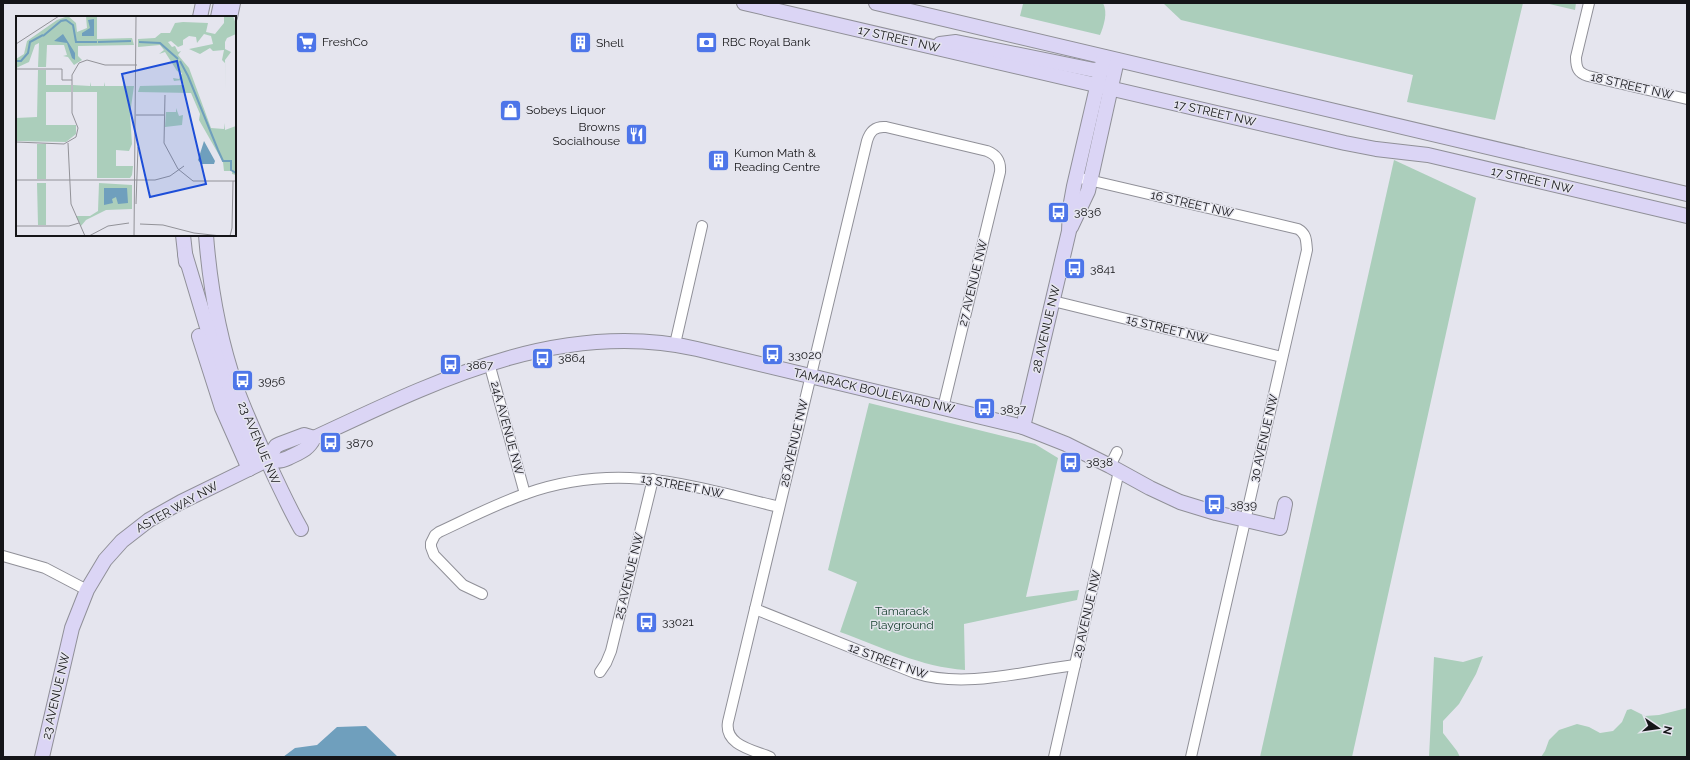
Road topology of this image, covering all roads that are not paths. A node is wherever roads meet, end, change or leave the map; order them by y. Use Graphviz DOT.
graph roads {
  1 [pos="203,3"];
  2 [pos="220,3"];
  3 [pos="233,3"];
  4 [pos="744,3"];
  5 [pos="876,3"];
  6 [pos="1589,3"];
  7 [pos="200,16"];
  8 [pos="218,16"];
  9 [pos="230,16"];
  10 [pos="926,45"];
  11 [pos="1107,62"];
  12 [pos="1097,85"];
  13 [pos="1111,89"];
  14 [pos="1687,99"];
  15 [pos="873,129"];
  16 [pos="1076,177"];
  17 [pos="1091,180"];
  18 [pos="1687,194"];
  19 [pos="1687,216"];
  20 [pos="702,226"];
  21 [pos="1069,231"];
  22 [pos="1305,235"];
  23 [pos="183,236"];
  24 [pos="206,236"];
  25 [pos="185,254"];
  26 [pos="1053,301"];
  27 [pos="675,344"];
  28 [pos="1282,357"];
  29 [pos="489,363"];
  30 [pos="810,376"];
  31 [pos="943,408"];
  32 [pos="1023,427"];
  33 [pos="1116,452"];
  34 [pos="267,460"];
  35 [pos="1114,469"];
  36 [pos="248,470"];
  37 [pos="652,479"];
  38 [pos="525,494"];
  39 [pos="1285,504"];
  40 [pos="779,507"];
  41 [pos="1246,520"];
  42 [pos="301,529"];
  43 [pos="3,556"];
  44 [pos="87,590"];
  45 [pos="482,594"];
  46 [pos="755,609"];
  47 [pos="1075,664"];
  48 [pos="600,672"];
  49 [pos="42,757"];
  50 [pos="770,757"];
  51 [pos="1054,757"];
  52 [pos="1191,757"];
  1 -- 7 [label="main road"];
  2 -- 8 [label="main road"];
  3 -- 9 [label="main road"];
  4 -- 10 [label="main road, 17 STREET NW"];
  5 -- 11 [label="main road, 17 STREET NW"];
  6 -- 14 [label="street, 18 STREET NW"];
  10 -- 11 [label="main road"];
  10 -- 12 [label="main road, 17 STREET NW"];
  11 -- 12 [label="main road, 28 AVENUE NW"];
  11 -- 13 [label="main road, 28 AVENUE NW"];
  11 -- 18 [label="main road, 17 STREET NW"];
  12 -- 13 [label="main road, 17 STREET NW"];
  12 -- 16 [label="main road, 28 AVENUE NW"];
  13 -- 17 [label="main road, 28 AVENUE NW"];
  13 -- 19 [label="main road, 17 STREET NW"];
  15 -- 30 [label="street, 26 AVENUE NW"];
  15 -- 31 [label="street, 27 AVENUE NW"];
  16 -- 17 [label="street, 16 STREET NW"];
  16 -- 21 [label="main road, 28 AVENUE NW"];
  17 -- 21 [label="main road, 28 AVENUE NW"];
  17 -- 22 [label="street, 16 STREET NW"];
  20 -- 27 [label="street"];
  21 -- 26 [label="main road, 28 AVENUE NW"];
  22 -- 28 [label="street, 30 AVENUE NW"];
  23 -- 25 [label="main road, 23 AVENUE NW"];
  24 -- 34 [label="main road, 23 AVENUE NW"];
  25 -- 34 [label="main road"];
  25 -- 36 [label="main road, 23 AVENUE NW"];
  26 -- 28 [label="street, 15 STREET NW"];
  26 -- 32 [label="main road, 28 AVENUE NW"];
  27 -- 29 [label="main road, TAMARACK BOULEVARD NW"];
  27 -- 30 [label="main road, TAMARACK BOULEVARD NW"];
  28 -- 41 [label="street, 30 AVENUE NW"];
  29 -- 34 [label="main road, TAMARACK BOULEVARD NW"];
  29 -- 38 [label="street, 24A AVENUE NW"];
  30 -- 31 [label="main road, TAMARACK BOULEVARD NW"];
  30 -- 40 [label="street, 26 AVENUE NW"];
  31 -- 32 [label="main road, TAMARACK BOULEVARD NW"];
  32 -- 35 [label="main road, TAMARACK BOULEVARD NW"];
  33 -- 35 [label="street"];
  34 -- 36 [label="main road, ASTER WAY NW"];
  34 -- 42 [label="main road, 23 AVENUE NW"];
  35 -- 41 [label="main road, TAMARACK BOULEVARD NW"];
  35 -- 47 [label="street, 29 AVENUE NW"];
  36 -- 44 [label="main road, ASTER WAY NW"];
  37 -- 38 [label="street, 13 STREET NW"];
  37 -- 40 [label="street, 13 STREET NW"];
  37 -- 48 [label="street, 25 AVENUE NW"];
  38 -- 45 [label="street, 13 STREET NW"];
  39 -- 41 [label="main road, TAMARACK BOULEVARD NW"];
  40 -- 46 [label="street, 26 AVENUE NW"];
  41 -- 52 [label="street, 30 AVENUE NW"];
  43 -- 44 [label="street"];
  44 -- 49 [label="main road, 23 AVENUE NW"];
  46 -- 47 [label="street, 12 STREET NW"];
  46 -- 50 [label="street, 26 AVENUE NW"];
  47 -- 51 [label="street, 29 AVENUE NW"];
}
